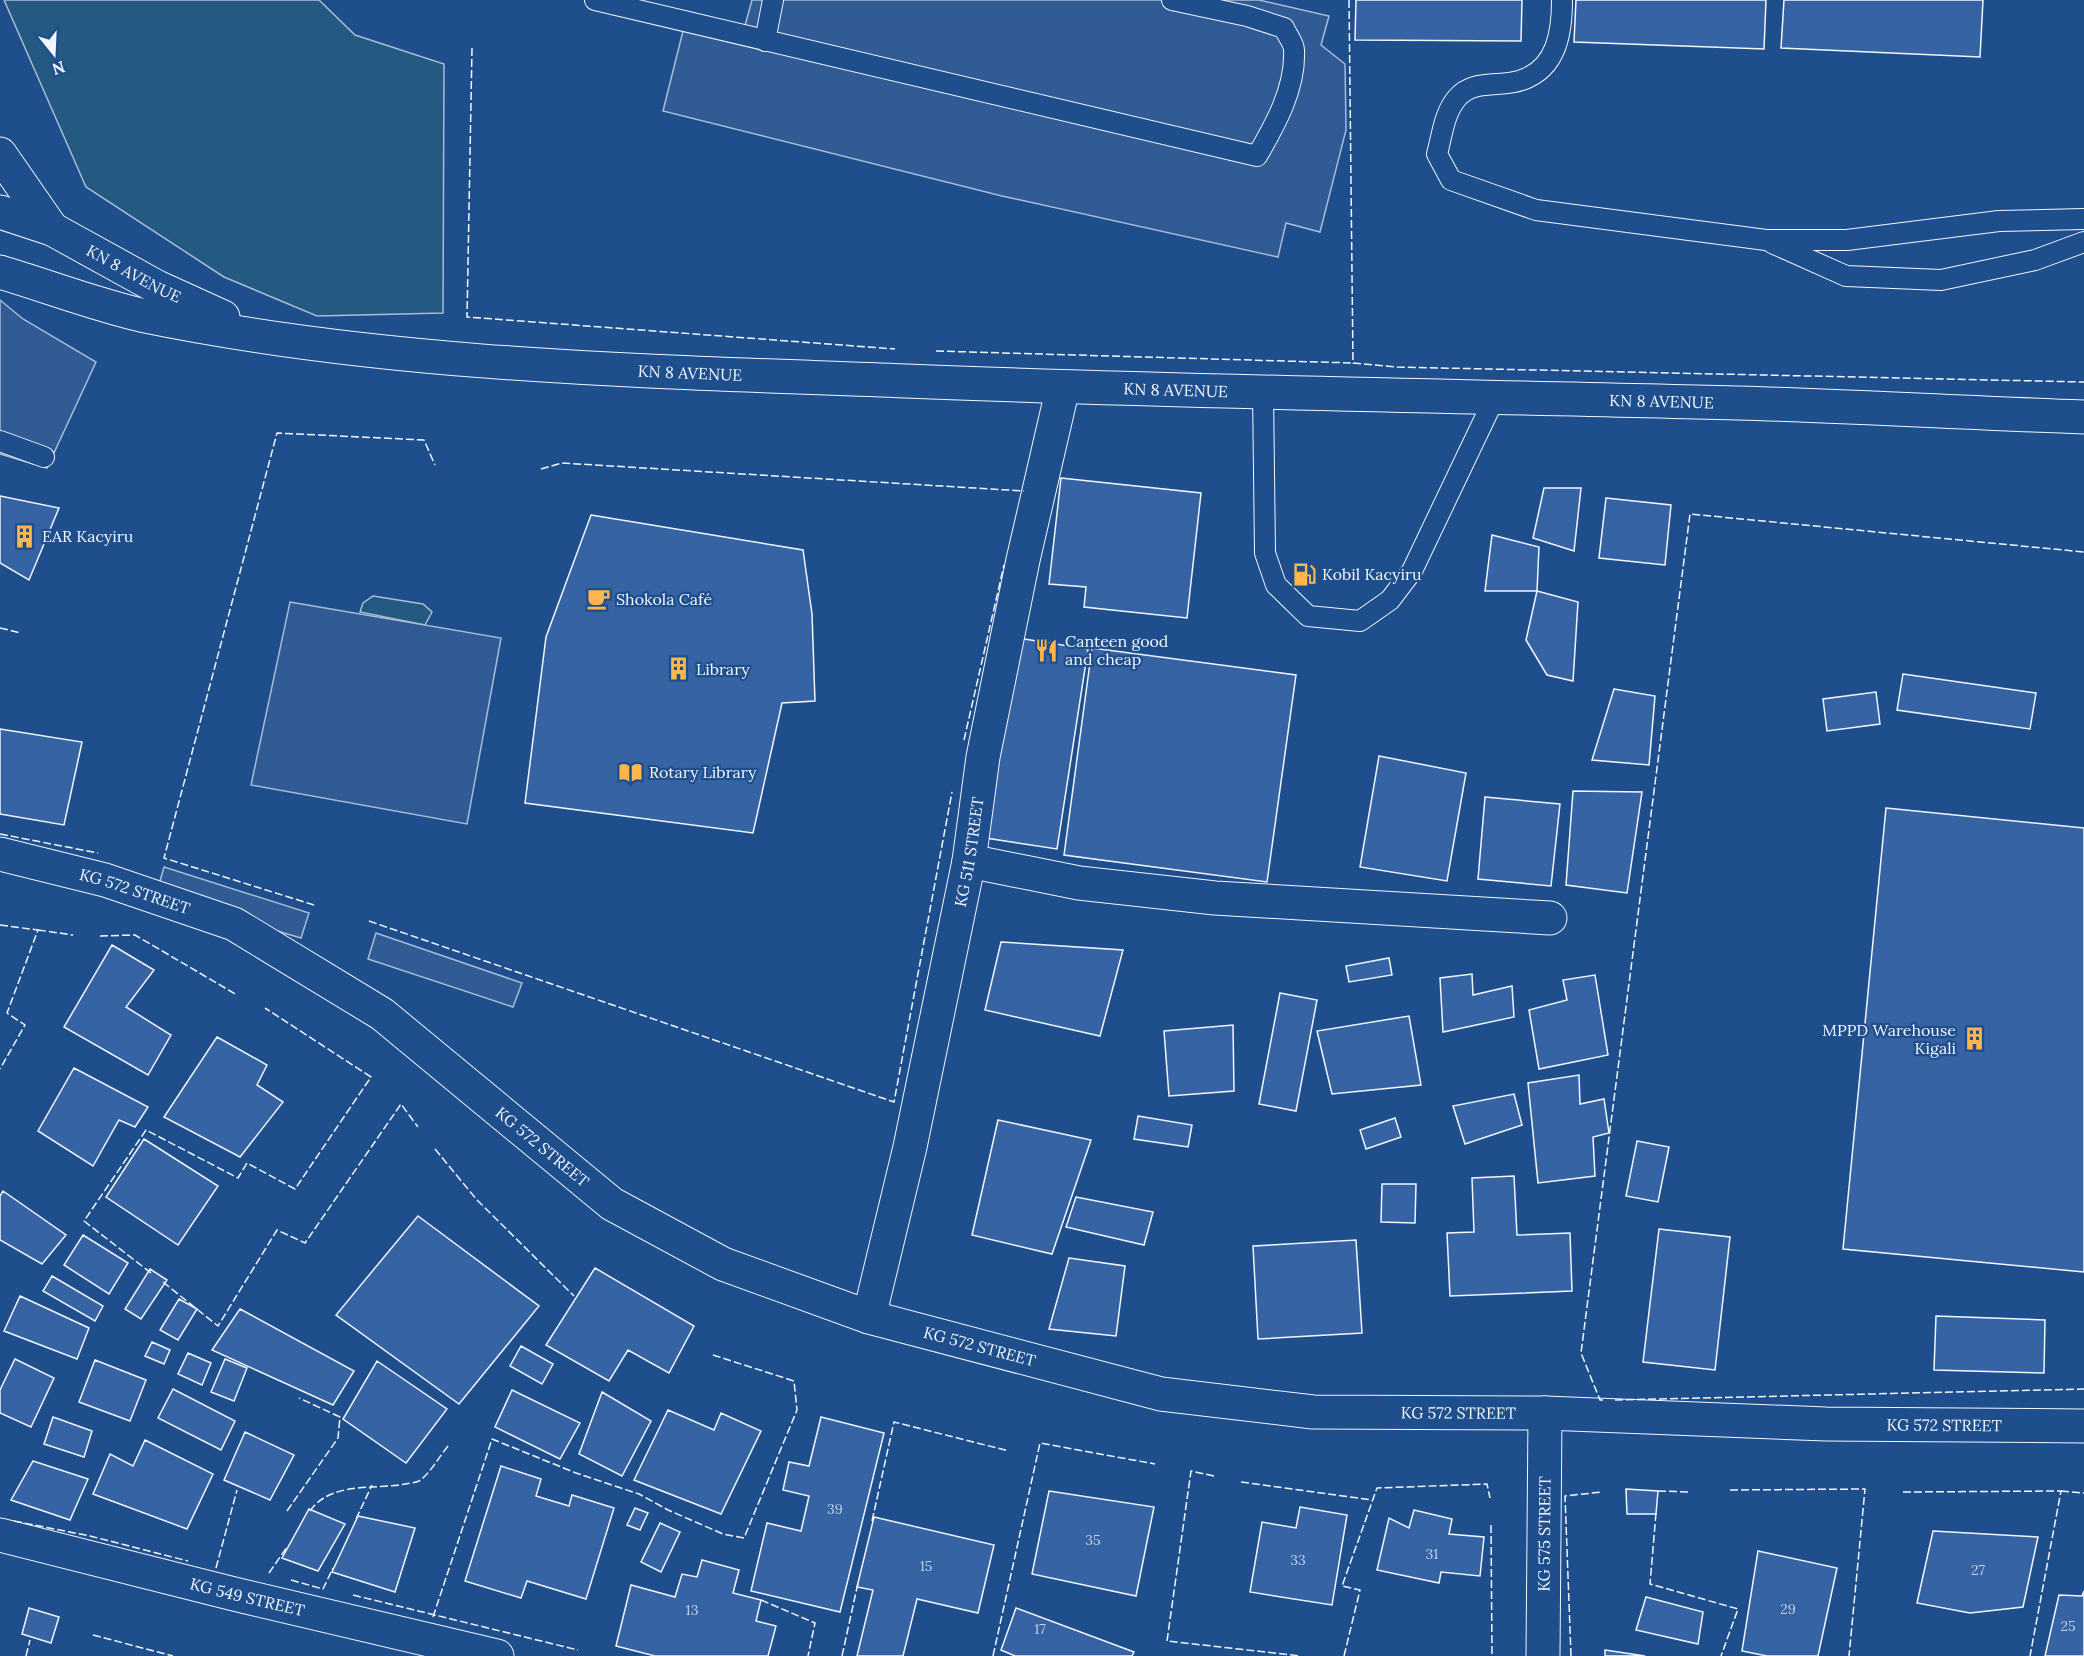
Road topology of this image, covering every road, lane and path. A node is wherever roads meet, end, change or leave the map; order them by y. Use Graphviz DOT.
graph roads {
  1 [pos="595,0"];
  2 [pos="773,0"];
  3 [pos="1172,0"];
  4 [pos="1562,0"];
  5 [pos="765,41"];
  6 [pos="0,154"];
  7 [pos="0,212"];
  8 [pos="2084,219"];
  9 [pos="52,229"];
  10 [pos="1766,240"];
  11 [pos="2084,242"];
  12 [pos="0,272"];
  13 [pos="268,338"];
  14 [pos="1064,387"];
  15 [pos="1263,392"];
  16 [pos="1496,398"];
  17 [pos="2084,417"];
  18 [pos="0,441"];
  19 [pos="44,457"];
  20 [pos="0,854"];
  21 [pos="969,861"];
  22 [pos="1550,918"];
  23 [pos="869,1317"];
  24 [pos="1545,1413"];
  25 [pos="2084,1426"];
  26 [pos="0,1535"];
  27 [pos="497,1656"];
  28 [pos="1543,1656"];
  1 -- 5 [label="lane"];
  2 -- 5 [label="lane"];
  3 -- 5 [label="lane"];
  4 -- 10 [label="lane"];
  6 -- 9 [label="street"];
  7 -- 9 [label="street, KN 8 AVENUE"];
  8 -- 10 [label="lane"];
  9 -- 13 [label="street, KN 8 AVENUE"];
  10 -- 11 [label="lane"];
  12 -- 13 [label="street, KN 8 AVENUE"];
  13 -- 14 [label="street, KN 8 AVENUE"];
  14 -- 15 [label="street, KN 8 AVENUE"];
  14 -- 21 [label="street, KG 511 STREET"];
  15 -- 16 [label="street, KN 8 AVENUE"];
  15 -- 16 [label="lane"];
  16 -- 17 [label="street, KN 8 AVENUE"];
  18 -- 19 [label="lane"];
  20 -- 23 [label="street, KG 572 STREET"];
  21 -- 22 [label="street"];
  21 -- 23 [label="street, KG 511 STREET"];
  23 -- 24 [label="street, KG 572 STREET"];
  24 -- 25 [label="street, KG 572 STREET"];
  24 -- 28 [label="street, KG 575 STREET"];
  26 -- 27 [label="street, KG 549 STREET"];
}
